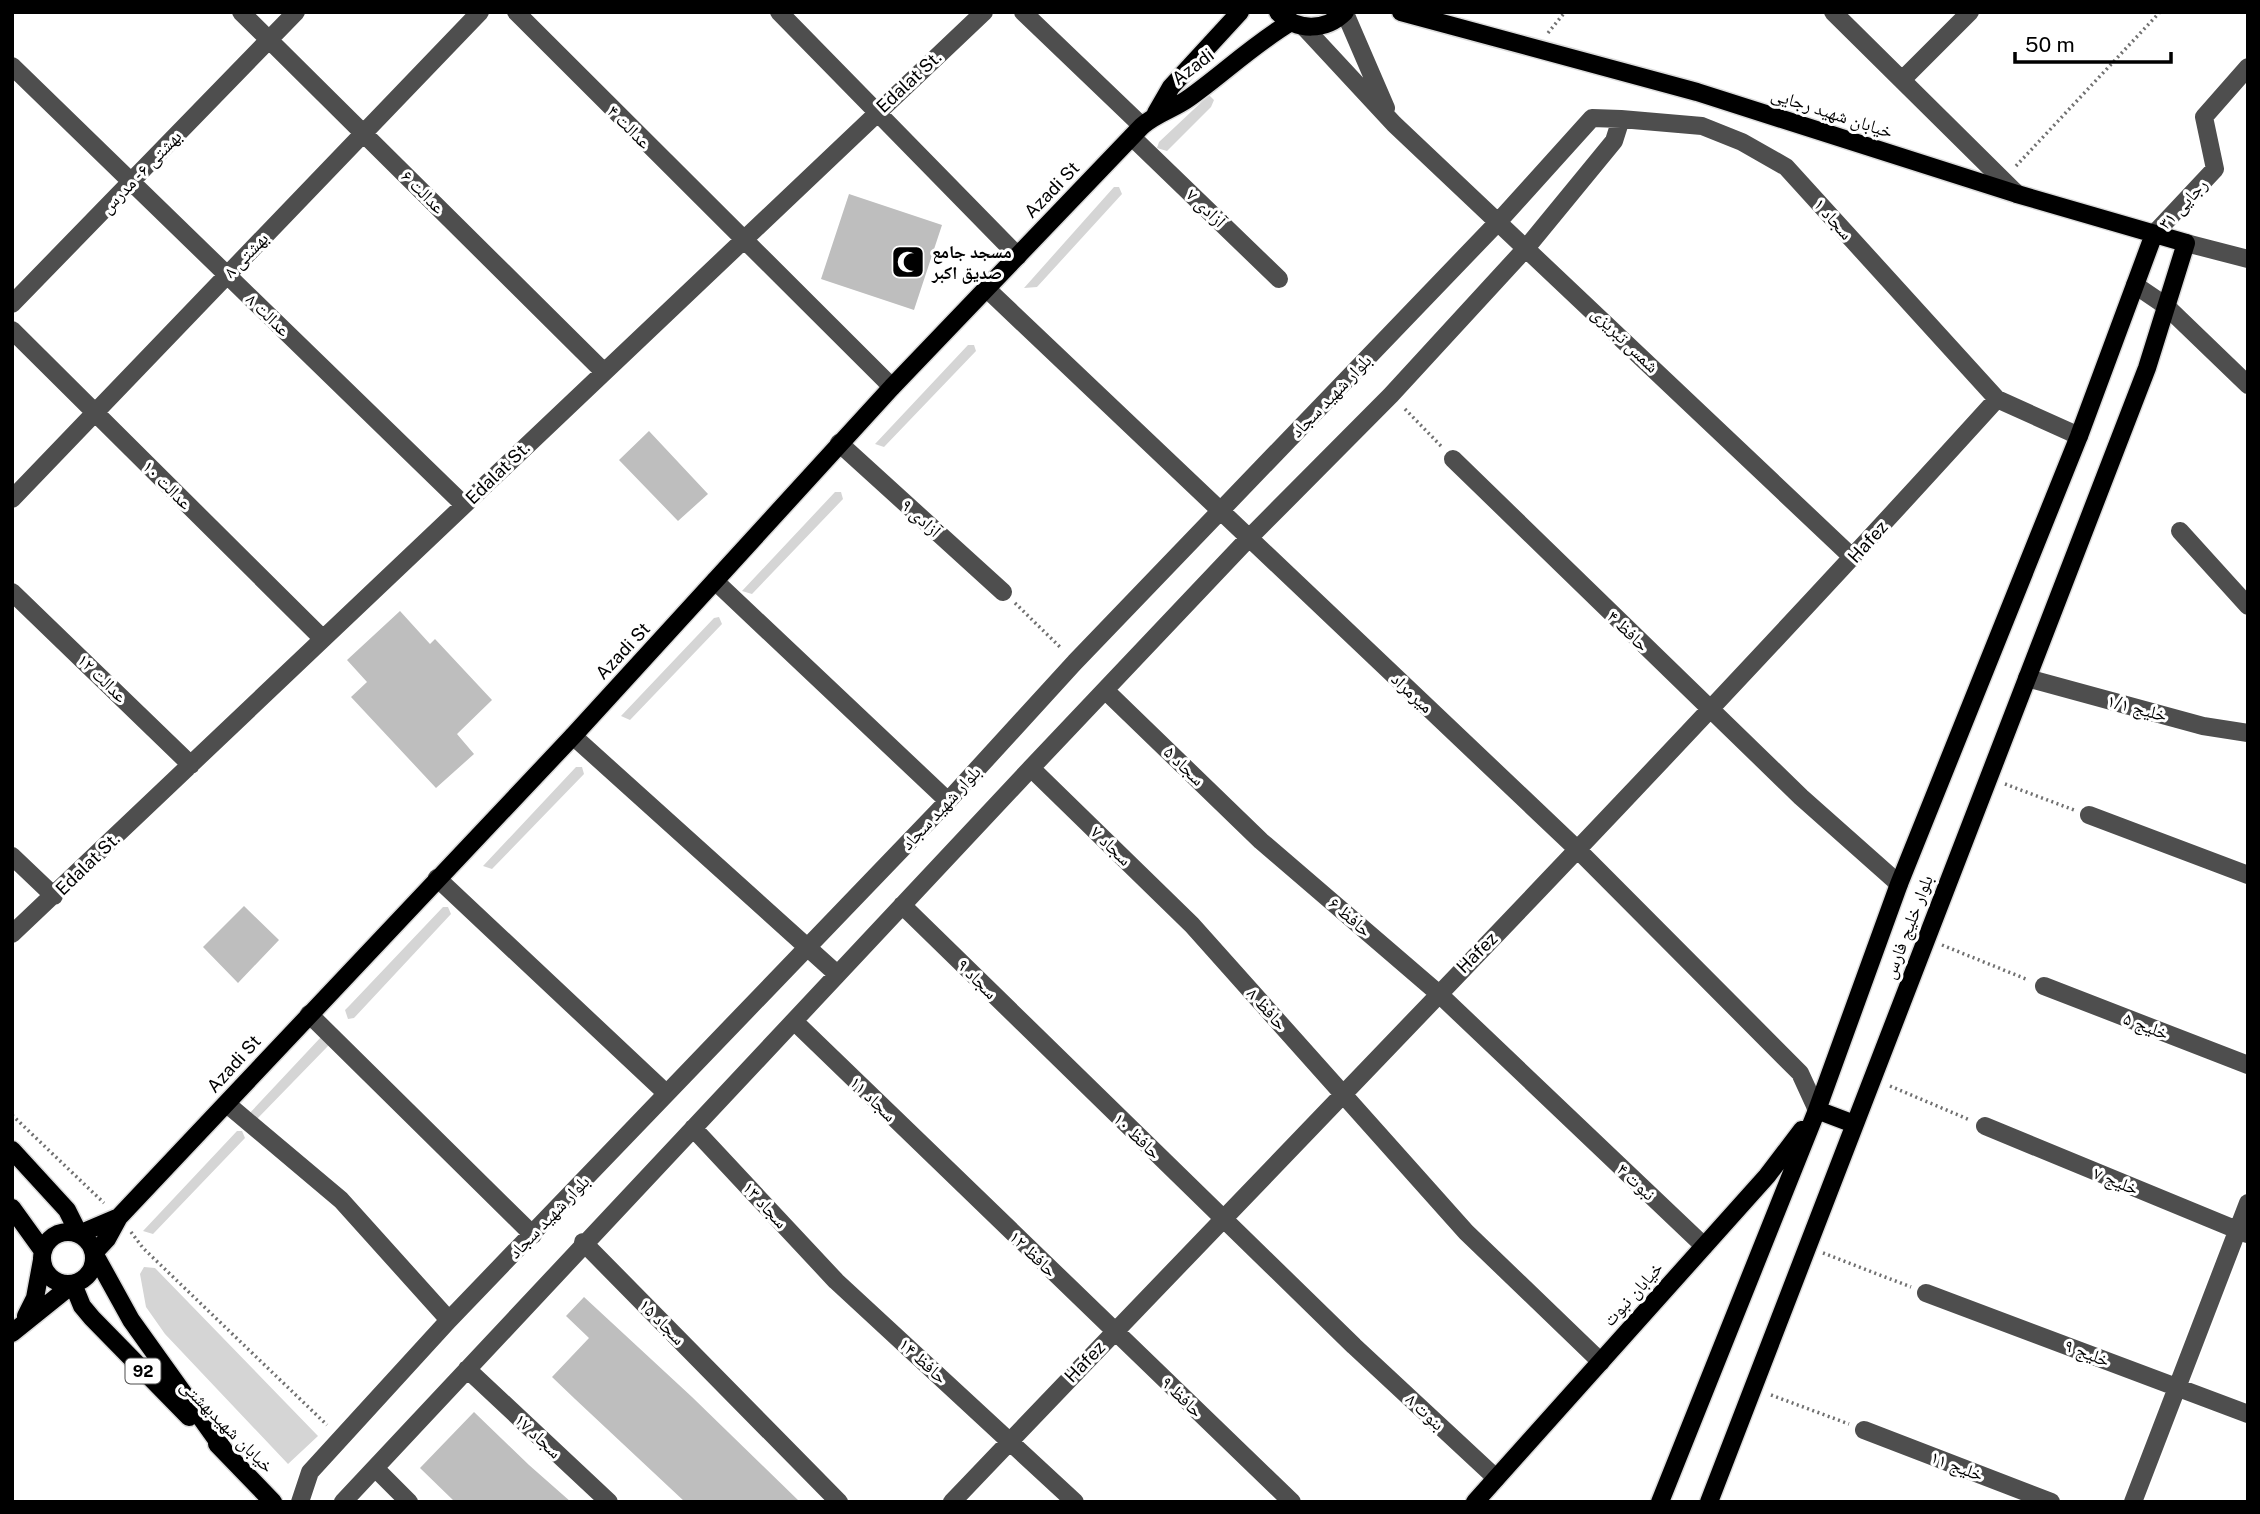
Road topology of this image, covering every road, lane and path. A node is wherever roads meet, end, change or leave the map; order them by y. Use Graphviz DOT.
graph roads {
  1 [pos="241,12"];
  2 [pos="296,12"];
  3 [pos="480,12"];
  4 [pos="516,12"];
  5 [pos="779,12"];
  6 [pos="985,12"];
  7 [pos="1023,12"];
  8 [pos="1240,12"];
  9 [pos="1401,12"];
  10 [pos="1565,12"];
  11 [pos="1833,12"];
  12 [pos="1970,12"];
  13 [pos="2160,12"];
  14 [pos="1345,13"];
  15 [pos="1291,20"];
  16 [pos="270,39"];
  17 [pos="1535,48"];
  18 [pos="12,66"];
  19 [pos="2248,67"];
  20 [pos="1902,80"];
  21 [pos="877,112"];
  22 [pos="1156,113"];
  23 [pos="1592,118"];
  24 [pos="1621,119"];
  25 [pos="1394,124"];
  26 [pos="1137,132"];
  27 [pos="364,133"];
  28 [pos="2003,181"];
  29 [pos="131,182"];
  30 [pos="2017,194"];
  31 [pos="1499,221"];
  32 [pos="2154,234"];
  33 [pos="742,241"];
  34 [pos="2186,243"];
  35 [pos="1527,247"];
  36 [pos="1017,256"];
  37 [pos="2248,259"];
  38 [pos="227,275"];
  39 [pos="1279,279"];
  40 [pos="2135,285"];
  41 [pos="988,290"];
  42 [pos="12,304"];
  43 [pos="2166,306"];
  44 [pos="12,330"];
  45 [pos="604,372"];
  46 [pos="2248,385"];
  47 [pos="892,387"];
  48 [pos="1391,395"];
  49 [pos="1997,399"];
  50 [pos="95,413"];
  51 [pos="2079,436"];
  52 [pos="839,443"];
  53 [pos="1454,459"];
  54 [pos="12,499"];
  55 [pos="464,505"];
  56 [pos="1220,513"];
  57 [pos="2180,531"];
  58 [pos="1248,539"];
  59 [pos="1853,558"];
  60 [pos="715,581"];
  61 [pos="12,592"];
  62 [pos="1003,592"];
  63 [pos="2248,606"];
  64 [pos="323,639"];
  65 [pos="1075,662"];
  66 [pos="2026,678"];
  67 [pos="1106,691"];
  68 [pos="1711,710"];
  69 [pos="2248,733"];
  70 [pos="573,736"];
  71 [pos="191,765"];
  72 [pos="1031,768"];
  73 [pos="1988,777"];
  74 [pos="948,801"];
  75 [pos="2089,815"];
  76 [pos="1261,841"];
  77 [pos="1578,850"];
  78 [pos="12,856"];
  79 [pos="2248,875"];
  80 [pos="438,878"];
  81 [pos="1899,884"];
  82 [pos="54,896"];
  83 [pos="902,905"];
  84 [pos="1192,925"];
  85 [pos="12,933"];
  86 [pos="1926,939"];
  87 [pos="807,947"];
  88 [pos="837,974"];
  89 [pos="2044,986"];
  90 [pos="1438,993"];
  91 [pos="309,1014"];
  92 [pos="795,1022"];
  93 [pos="1052,1053"];
  94 [pos="2248,1065"];
  95 [pos="1872,1078"];
  96 [pos="666,1093"];
  97 [pos="1342,1094"];
  98 [pos="227,1104"];
  99 [pos="1817,1110"];
  100 [pos="12,1115"];
  101 [pos="1567,1118"];
  102 [pos="1854,1124"];
  103 [pos="1985,1126"];
  104 [pos="694,1128"];
  105 [pos="12,1150"];
  106 [pos="952,1175"];
  107 [pos="2248,1203"];
  108 [pos="12,1208"];
  109 [pos="119,1217"];
  110 [pos="1222,1219"];
  111 [pos="2242,1233"];
  112 [pos="79,1234"];
  113 [pos="533,1235"];
  114 [pos="583,1242"];
  115 [pos="1704,1247"];
  116 [pos="1807,1247"];
  117 [pos="94,1253"];
  118 [pos="43,1255"];
  119 [pos="836,1281"];
  120 [pos="73,1284"];
  121 [pos="1926,1293"];
  122 [pos="449,1320"];
  123 [pos="17,1328"];
  124 [pos="1114,1332"];
  125 [pos="1354,1346"];
  126 [pos="1601,1362"];
  127 [pos="467,1369"];
  128 [pos="1753,1388"];
  129 [pos="2177,1388"];
  130 [pos="2248,1414"];
  131 [pos="1864,1430"];
  132 [pos="341,1439"];
  133 [pos="1011,1440"];
  134 [pos="224,1450"];
  135 [pos="375,1468"];
  136 [pos="1496,1478"];
  137 [pos="273,1502"];
  138 [pos="300,1502"];
  139 [pos="343,1502"];
  140 [pos="409,1502"];
  141 [pos="609,1502"];
  142 [pos="839,1502"];
  143 [pos="952,1502"];
  144 [pos="1075,1502"];
  145 [pos="1292,1502"];
  146 [pos="1475,1502"];
  147 [pos="1660,1502"];
  148 [pos="1709,1502"];
  149 [pos="2050,1502"];
  150 [pos="2133,1502"];
  1 -- 16 [label="street, عدالت ۶"];
  2 -- 16 [label="street, بهشتی ۶ - مدرس"];
  3 -- 27 [label="street, بهشتی ۸"];
  4 -- 33 [label="street, عدالت ۴"];
  5 -- 21 [label="street"];
  6 -- 21 [label="street, Edalat St."];
  7 -- 26 [label="street, آزادی ۷"];
  8 -- 22 [label="main road, Azadi"];
  9 -- 17 [label="main road, خیابان شهید رجایی"];
  10 -- 17 [label="path"];
  11 -- 20 [label="street"];
  12 -- 20 [label="street"];
  13 -- 28 [label="path"];
  14 -- 15 [label="main road, Azadi"];
  14 -- 25 [label="street"];
  15 -- 22 [label="main road, Azadi"];
  15 -- 25 [label="street, شمس تبریزی"];
  16 -- 27 [label="street, عدالت ۶"];
  16 -- 29 [label="street, بهشتی ۶ - مدرس"];
  17 -- 30 [label="main road, خیابان شهید رجایی"];
  18 -- 29 [label="street, عدالت ۸"];
  19 -- 32 [label="street, رجایی ۳‍۱"];
  20 -- 28 [label="street"];
  21 -- 33 [label="street, Edalat St."];
  21 -- 36 [label="street"];
  22 -- 26 [label="main road, Azadi St"];
  23 -- 24 [label="street, سجاد ۱"];
  23 -- 31 [label="street, بلوار شهید سجاد"];
  24 -- 35 [label="street"];
  24 -- 49 [label="street, سجاد ۱"];
  25 -- 31 [label="street, شمس تبریزی"];
  26 -- 36 [label="main road, Azadi St"];
  26 -- 39 [label="street, آزادی ۷"];
  27 -- 38 [label="street, بهشتی ۸"];
  27 -- 45 [label="street, عدالت ۶"];
  28 -- 30 [label="street"];
  29 -- 38 [label="street, عدالت ۸"];
  29 -- 42 [label="street, بهشتی ۶ - مدرس"];
  30 -- 32 [label="main road, خیابان شهید رجایی"];
  31 -- 35 [label="street, شمس تبریزی"];
  31 -- 56 [label="street, بلوار شهید سجاد"];
  32 -- 34 [label="main road, خیابان شهید رجایی"];
  32 -- 40 [label="main road"];
  33 -- 45 [label="street, Edalat St."];
  33 -- 47 [label="street, عدالت ۴"];
  34 -- 37 [label="street, خیابان شهید رجایی"];
  34 -- 43 [label="main road, بلوار خلیج فارس"];
  35 -- 48 [label="street"];
  35 -- 59 [label="street, شمس تبریزی"];
  36 -- 41 [label="main road, Azadi St"];
  38 -- 50 [label="street, بهشتی ۸"];
  38 -- 55 [label="street, عدالت ۸"];
  40 -- 43 [label="street"];
  40 -- 51 [label="main road"];
  41 -- 47 [label="main road, Azadi St"];
  41 -- 56 [label="street, میرمراد"];
  43 -- 46 [label="street"];
  43 -- 66 [label="main road, بلوار خلیج فارس"];
  44 -- 50 [label="street, عدالت ۱۰"];
  45 -- 55 [label="street, Edalat St."];
  47 -- 52 [label="main road, Azadi St"];
  48 -- 53 [label="path"];
  48 -- 58 [label="street"];
  49 -- 51 [label="street"];
  49 -- 59 [label="street, Hafez"];
  50 -- 54 [label="street, بهشتی ۸"];
  50 -- 64 [label="street, عدالت ۱۰"];
  51 -- 81 [label="main road"];
  52 -- 60 [label="main road, Azadi St"];
  52 -- 62 [label="street, آزادی ۹"];
  53 -- 68 [label="street, حافظ ۴"];
  55 -- 64 [label="street, Edalat St."];
  56 -- 58 [label="street, میرمراد"];
  56 -- 65 [label="street, بلوار شهید سجاد"];
  57 -- 63 [label="street"];
  58 -- 67 [label="street"];
  58 -- 77 [label="street, میرمراد"];
  59 -- 68 [label="street, Hafez"];
  60 -- 70 [label="main road, Azadi St"];
  60 -- 74 [label="street"];
  61 -- 71 [label="street, عدالت ۱۲"];
  62 -- 65 [label="path"];
  64 -- 71 [label="street, Edalat St."];
  65 -- 74 [label="street, بلوار شهید سجاد"];
  66 -- 69 [label="street, خلیج ۱/۱"];
  66 -- 73 [label="main road, بلوار خلیج فارس"];
  67 -- 72 [label="street"];
  67 -- 76 [label="street, سجاد ۵"];
  68 -- 77 [label="street, Hafez"];
  68 -- 81 [label="street, حافظ ۴"];
  70 -- 80 [label="main road, Azadi St"];
  70 -- 87 [label="street"];
  71 -- 82 [label="street, Edalat St."];
  72 -- 83 [label="street"];
  72 -- 84 [label="street, سجاد ۷"];
  73 -- 75 [label="path"];
  73 -- 86 [label="main road, بلوار خلیج فارس"];
  74 -- 87 [label="street, بلوار شهید سجاد"];
  75 -- 79 [label="street"];
  76 -- 90 [label="street, حافظ ۶"];
  77 -- 90 [label="street, Hafez"];
  77 -- 99 [label="street, میرمراد"];
  78 -- 82 [label="street"];
  80 -- 91 [label="main road, Azadi St"];
  80 -- 96 [label="street"];
  81 -- 99 [label="main road"];
  82 -- 85 [label="street, Edalat St."];
  83 -- 88 [label="street"];
  83 -- 93 [label="street, سجاد ۹"];
  84 -- 97 [label="street, حافظ ۸"];
  86 -- 89 [label="path"];
  86 -- 95 [label="main road, بلوار خلیج فارس"];
  87 -- 88 [label="street"];
  87 -- 96 [label="street, بلوار شهید سجاد"];
  88 -- 92 [label="street"];
  89 -- 94 [label="street, خلیج ۵"];
  90 -- 97 [label="street, Hafez"];
  90 -- 101 [label="street, حافظ ۶"];
  91 -- 98 [label="main road, Azadi St"];
  91 -- 113 [label="street"];
  92 -- 104 [label="street"];
  92 -- 106 [label="street, سجاد ۱۱"];
  93 -- 110 [label="street, حافظ ۱۰"];
  95 -- 102 [label="main road, بلوار خلیج فارس"];
  95 -- 103 [label="path"];
  96 -- 113 [label="street, بلوار شهید سجاد"];
  97 -- 110 [label="street, Hafez"];
  97 -- 126 [label="street, حافظ ۸"];
  98 -- 109 [label="main road, Azadi St"];
  98 -- 122 [label="street"];
  99 -- 102 [label="main road"];
  99 -- 115 [label="main road, خیابان نبوت"];
  99 -- 147 [label="main road"];
  100 -- 109 [label="path"];
  101 -- 115 [label="street, نبوت ۴"];
  102 -- 116 [label="main road, بلوار خلیج فارس"];
  103 -- 111 [label="street, خلیج ۷"];
  104 -- 114 [label="street"];
  104 -- 119 [label="street, سجاد ۱۳"];
  105 -- 112 [label="main road"];
  106 -- 124 [label="street, حافظ ۱۲"];
  107 -- 111 [label="street"];
  108 -- 118 [label="main road"];
  109 -- 112 [label="main road"];
  109 -- 117 [label="main road"];
  109 -- 132 [label="path"];
  110 -- 124 [label="street, Hafez"];
  110 -- 125 [label="street, حافظ ۱۰"];
  111 -- 129 [label="street"];
  112 -- 117 [label="main road"];
  112 -- 118 [label="main road"];
  113 -- 122 [label="street, بلوار شهید سجاد"];
  114 -- 127 [label="street"];
  114 -- 142 [label="street, سجاد ۱۵"];
  115 -- 126 [label="main road, خیابان نبوت"];
  116 -- 121 [label="path"];
  116 -- 128 [label="main road, بلوار خلیج فارس"];
  117 -- 120 [label="main road"];
  117 -- 134 [label="main road"];
  118 -- 120 [label="main road"];
  118 -- 123 [label="main road"];
  119 -- 133 [label="street, حافظ ۱۴"];
  120 -- 123 [label="main road"];
  120 -- 134 [label="main road, خیابان شهیدبهشتی / 92"];
  121 -- 129 [label="street, خلیج ۹"];
  122 -- 132 [label="street, بلوار شهید سجاد"];
  124 -- 133 [label="street, Hafez"];
  124 -- 145 [label="street, حافظ ۹"];
  125 -- 136 [label="street, بنوت ۸"];
  126 -- 136 [label="main road, خیابان نبوت"];
  127 -- 135 [label="street"];
  127 -- 141 [label="street, سجاد ۱۷"];
  128 -- 131 [label="path"];
  128 -- 148 [label="main road, بلوار خلیج فارس"];
  129 -- 130 [label="street, خلیج ۹"];
  129 -- 150 [label="street"];
  131 -- 149 [label="street, خلیج ۱۱"];
  132 -- 138 [label="street, بلوار شهید سجاد"];
  133 -- 143 [label="street, Hafez"];
  133 -- 144 [label="street, حافظ ۱۴"];
  134 -- 137 [label="main road, خیابان شهیدبهشتی / 92"];
  135 -- 139 [label="street"];
  135 -- 140 [label="street"];
  136 -- 146 [label="main road, خیابان نبوت"];
}
